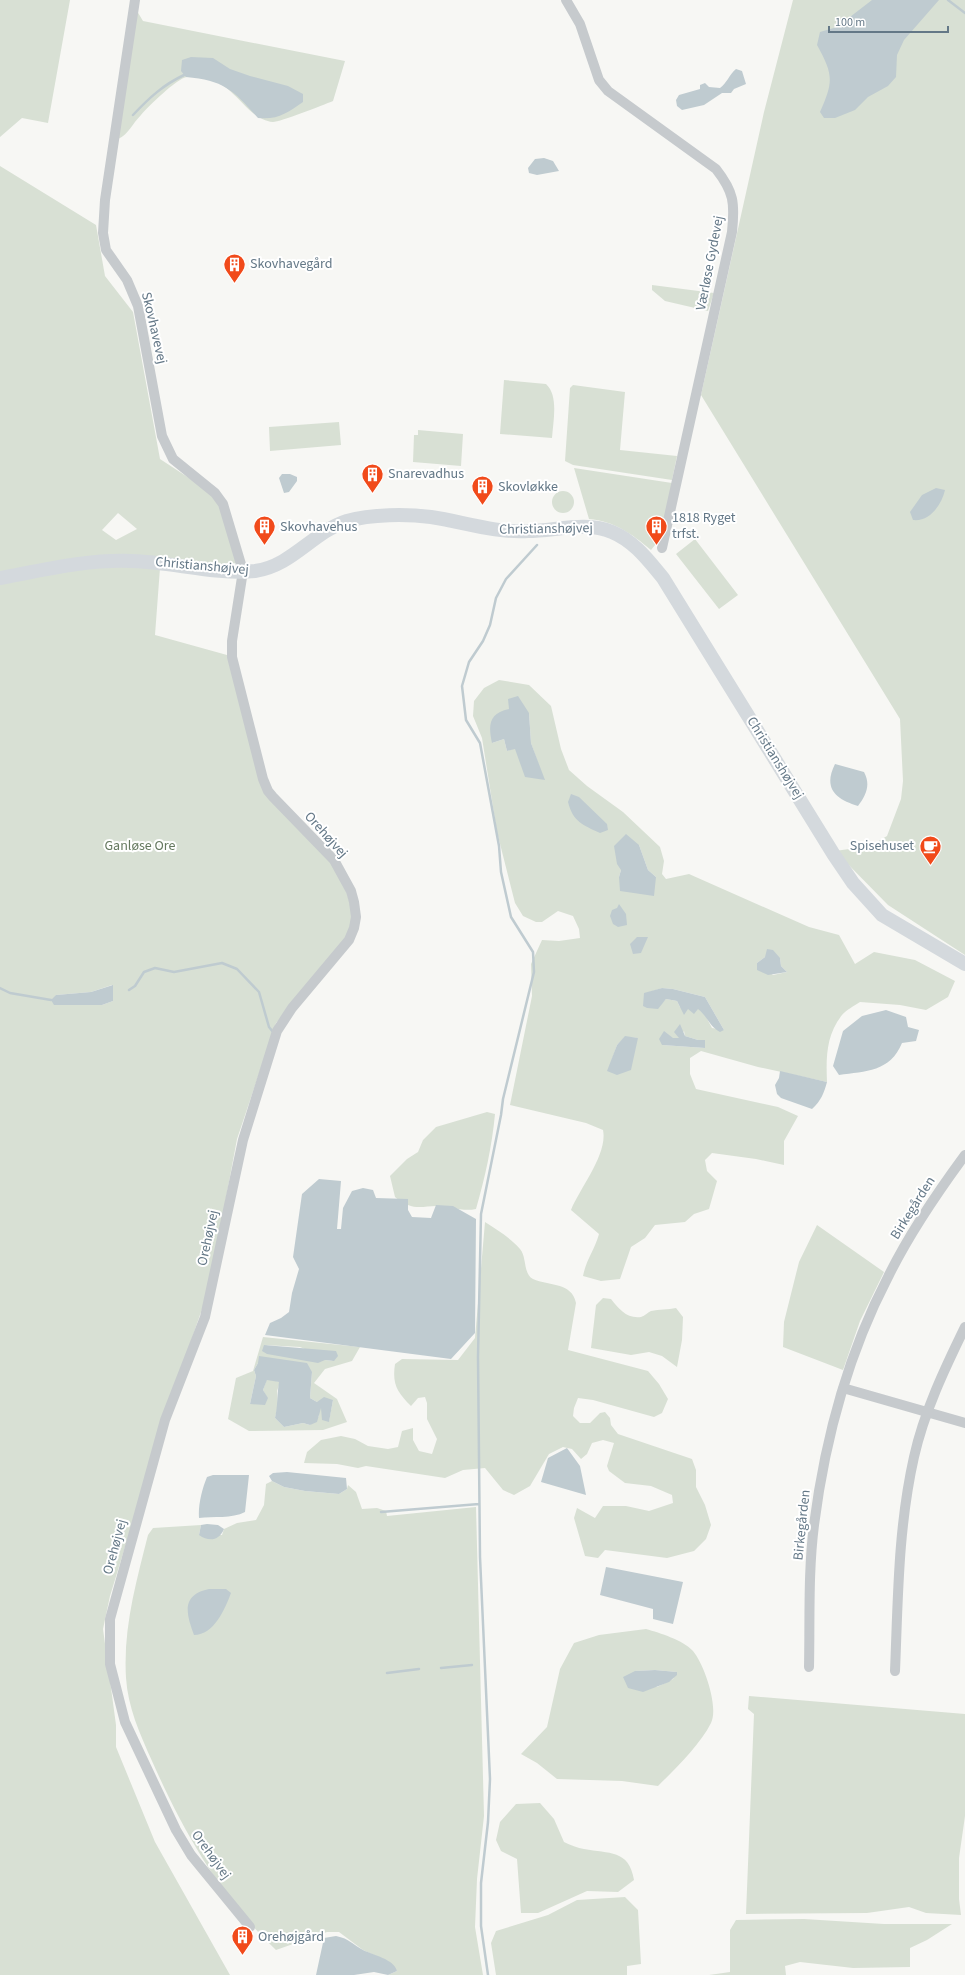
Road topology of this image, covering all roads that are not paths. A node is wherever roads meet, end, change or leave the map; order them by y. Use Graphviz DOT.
graph roads {
  1 [pos="135,0"];
  2 [pos="566,0"];
  3 [pos="662,548"];
  4 [pos="243,571"];
  5 [pos="0,578"];
  6 [pos="965,964"];
  7 [pos="965,1154"];
  8 [pos="965,1327"];
  9 [pos="843,1388"];
  10 [pos="928,1411"];
  11 [pos="965,1423"];
  12 [pos="809,1667"];
  13 [pos="895,1671"];
  14 [pos="250,1927"];
  1 -- 4 [label="street, Skovhavevej"];
  2 -- 3 [label="street, Værløse Gydevej"];
  4 -- 5 [label="street, Christianshøjvej"];
  4 -- 6 [label="street, Christianshøjvej"];
  4 -- 14 [label="street, Orehøjvej"];
  7 -- 9 [label="street, Birkegården"];
  8 -- 10 [label="street"];
  9 -- 10 [label="street"];
  9 -- 12 [label="street, Birkegården"];
  10 -- 11 [label="street"];
  10 -- 13 [label="street"];
}
